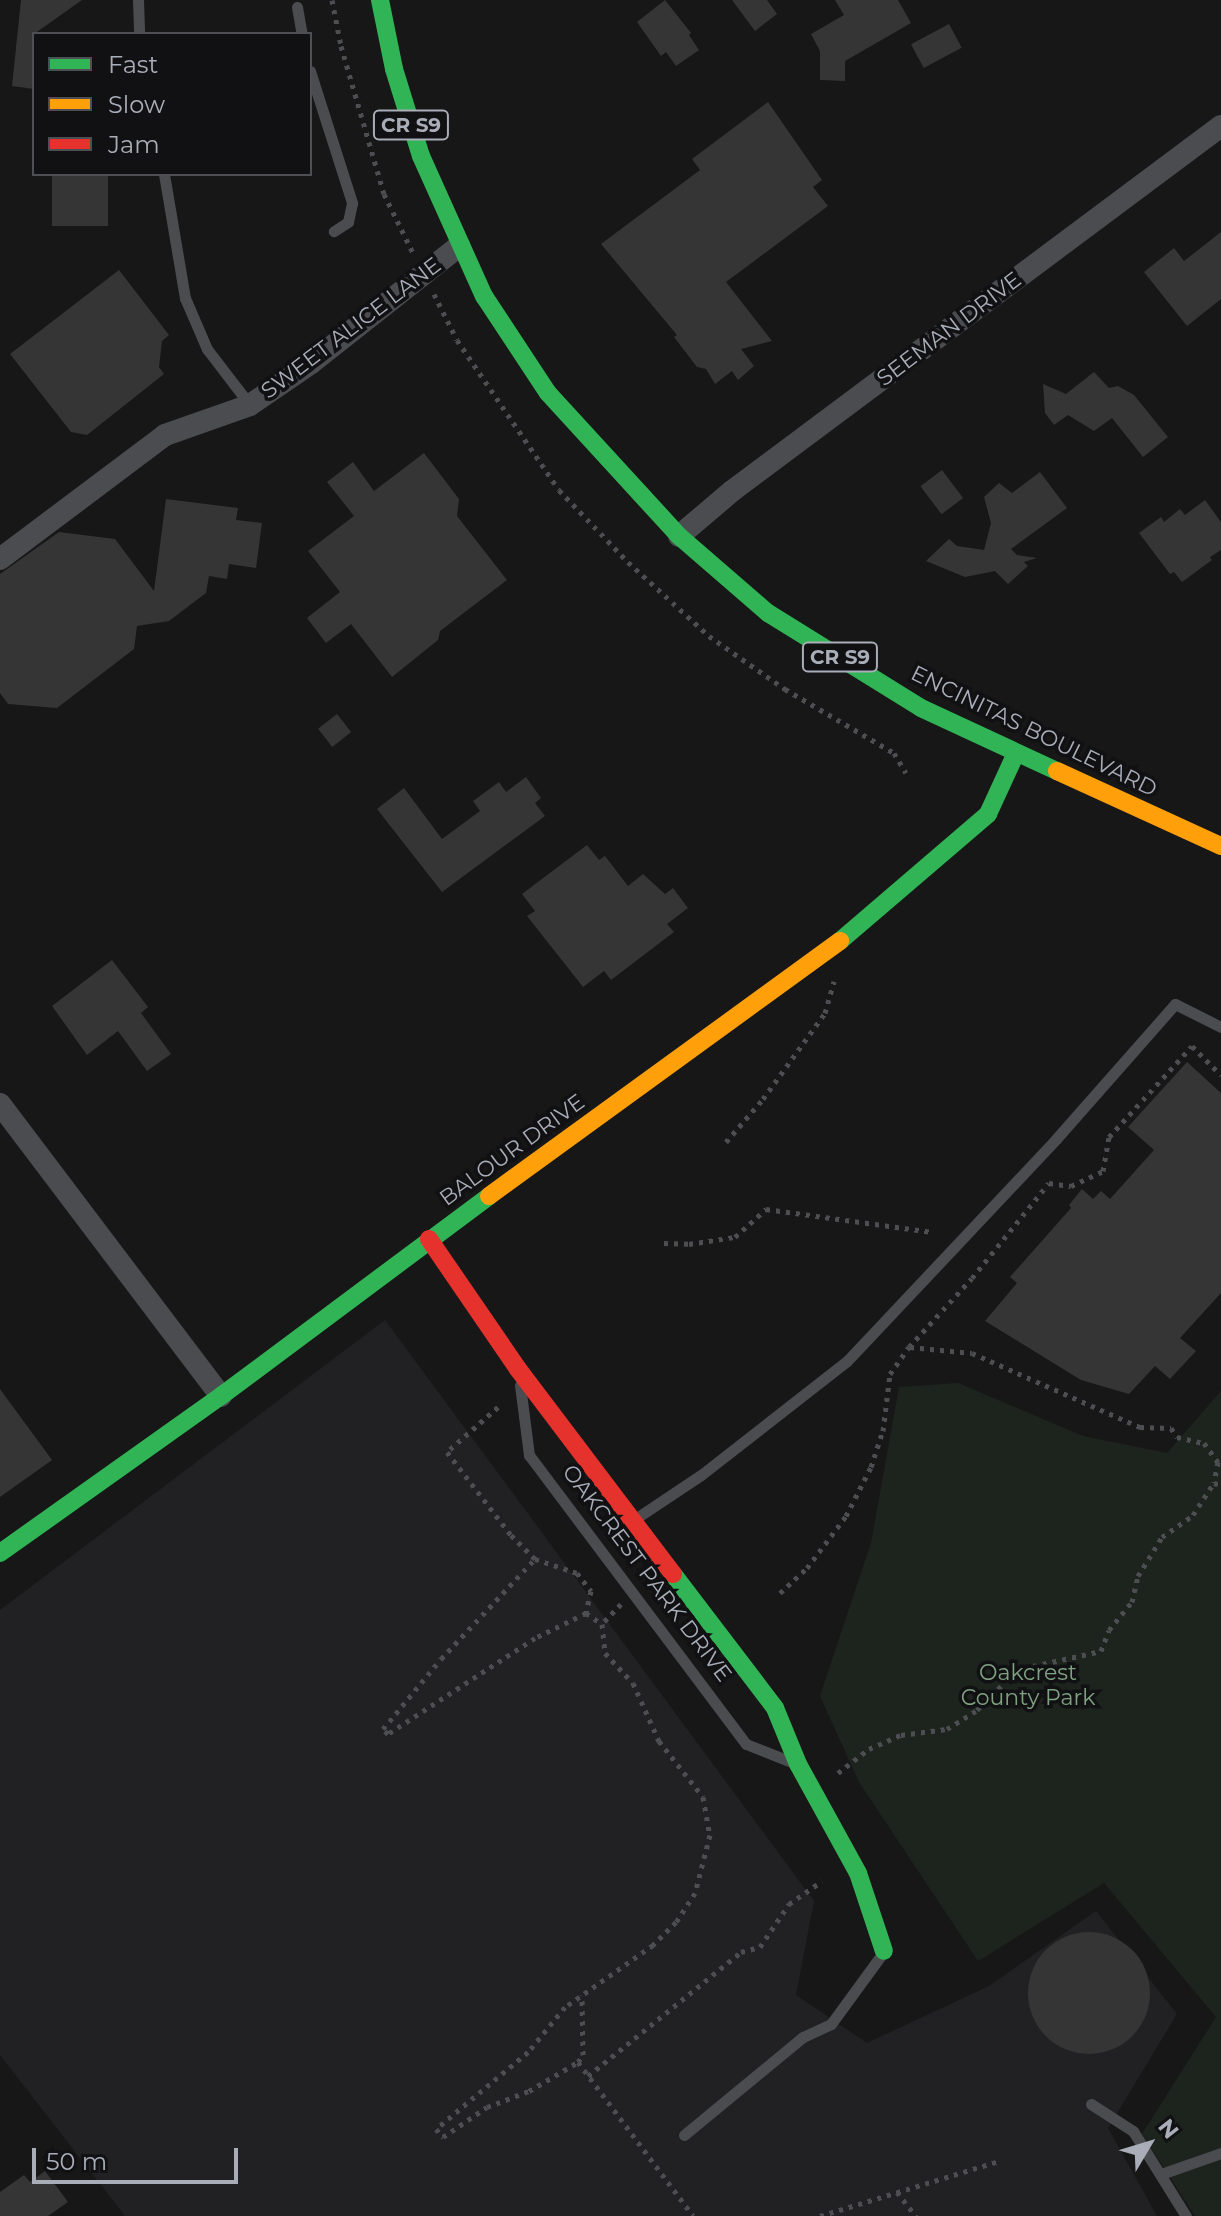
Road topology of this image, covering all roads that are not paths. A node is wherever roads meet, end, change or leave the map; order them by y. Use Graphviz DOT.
graph roads {
  1 [pos="138,0"];
  2 [pos="380,0"];
  3 [pos="297,7"];
  4 [pos="139,32"];
  5 [pos="302,32"];
  6 [pos="312,77"];
  7 [pos="1221,126"];
  8 [pos="164,176"];
  9 [pos="334,231"];
  10 [pos="459,246"];
  11 [pos="250,405"];
  12 [pos="679,536"];
  13 [pos="0,559"];
  14 [pos="1016,753"];
  15 [pos="1221,846"];
  16 [pos="1221,1027"];
  17 [pos="0,1104"];
  18 [pos="429,1239"];
  19 [pos="518,1369"];
  20 [pos="221,1396"];
  21 [pos="635,1520"];
  22 [pos="0,1553"];
  23 [pos="798,1764"];
  24 [pos="884,1951"];
  25 [pos="1091,2104"];
  26 [pos="684,2135"];
  27 [pos="1221,2153"];
  28 [pos="1161,2174"];
  29 [pos="1186,2216"];
  1 -- 4 [label="lane"];
  2 -- 10 [label="street, ENCINITAS BOULEVARD / CR S9"];
  3 -- 5 [label="lane"];
  6 -- 9 [label="lane"];
  7 -- 12 [label="street, SEEMAN DRIVE"];
  8 -- 11 [label="lane"];
  10 -- 11 [label="street, SWEET ALICE LANE"];
  10 -- 12 [label="street, ENCINITAS BOULEVARD / CR S9"];
  11 -- 13 [label="street, SWEET ALICE LANE"];
  12 -- 14 [label="street, ENCINITAS BOULEVARD / CR S9"];
  14 -- 15 [label="street, ENCINITAS BOULEVARD / CR S9"];
  14 -- 18 [label="street, BALOUR DRIVE"];
  16 -- 21 [label="lane"];
  17 -- 20 [label="street"];
  18 -- 19 [label="street, OAKCREST PARK DRIVE"];
  18 -- 20 [label="street, BALOUR DRIVE"];
  19 -- 21 [label="street, OAKCREST PARK DRIVE"];
  19 -- 23 [label="lane, OAKCREST PARK DRIVE"];
  20 -- 22 [label="street, BALOUR DRIVE"];
  21 -- 23 [label="street, OAKCREST PARK DRIVE"];
  23 -- 24 [label="street, OAKCREST PARK DRIVE"];
  24 -- 26 [label="lane"];
  25 -- 28 [label="lane"];
  27 -- 28 [label="lane"];
  28 -- 29 [label="lane"];
}
